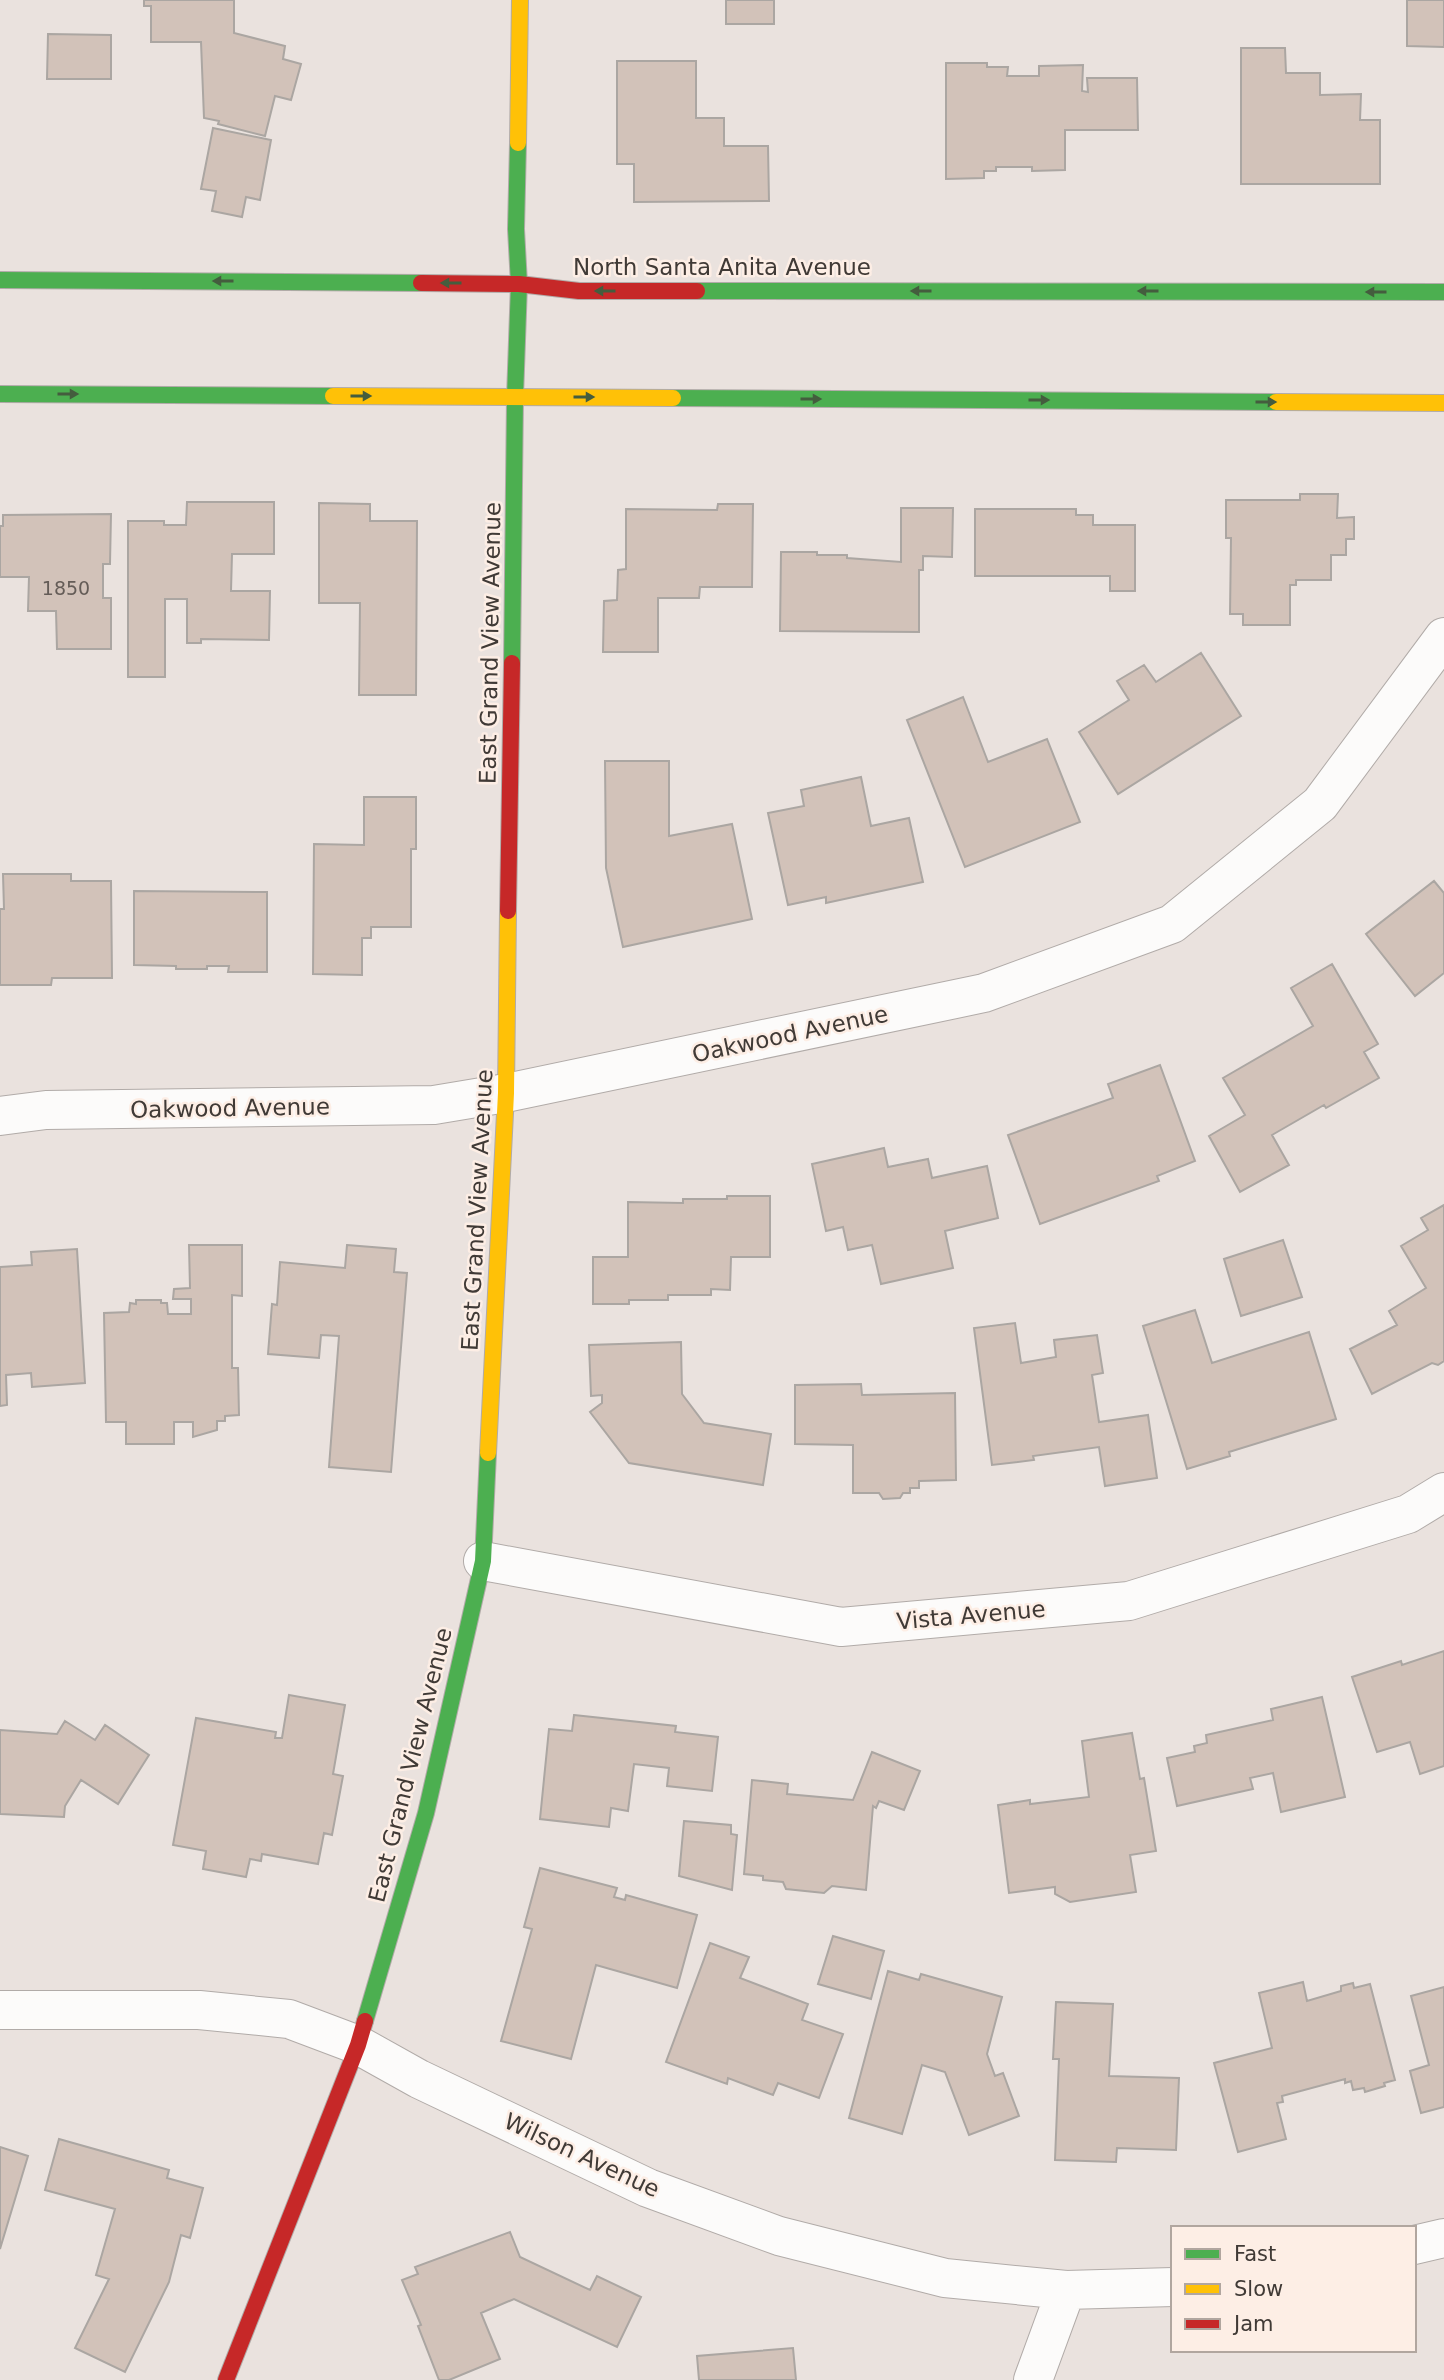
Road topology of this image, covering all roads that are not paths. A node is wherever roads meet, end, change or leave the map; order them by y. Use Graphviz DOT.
graph roads {
  1 [pos="520,0"];
  2 [pos="0,279"];
  3 [pos="519,284"];
  4 [pos="1444,292"];
  5 [pos="0,394"];
  6 [pos="515,397"];
  7 [pos="1444,403"];
  8 [pos="1444,637"];
  9 [pos="506,1093"];
  10 [pos="0,1116"];
  11 [pos="1444,1492"];
  12 [pos="483,1561"];
  13 [pos="0,2010"];
  14 [pos="358,2045"];
  15 [pos="1444,2238"];
  16 [pos="1416,2245"];
  17 [pos="1171,2287"];
  18 [pos="1066,2290"];
  19 [pos="226,2380"];
  20 [pos="1033,2380"];
  1 -- 3 [label="street, East Grand View Avenue"];
  3 -- 2 [label="street, North Santa Anita Avenue, one-way"];
  4 -- 3 [label="street, North Santa Anita Avenue, one-way"];
  3 -- 6 [label="street, East Grand View Avenue"];
  5 -- 6 [label="street, one-way"];
  6 -- 7 [label="street, one-way"];
  6 -- 9 [label="street, East Grand View Avenue"];
  8 -- 9 [label="street, Oakwood Avenue"];
  9 -- 10 [label="street, Oakwood Avenue"];
  9 -- 12 [label="street, East Grand View Avenue"];
  11 -- 12 [label="street, Vista Avenue"];
  12 -- 14 [label="street, East Grand View Avenue"];
  13 -- 14 [label="street, Wilson Avenue"];
  14 -- 18 [label="street, Wilson Avenue"];
  14 -- 19 [label="street, East Grand View Avenue"];
  15 -- 16 [label="street"];
  17 -- 18 [label="street, Wilson Avenue"];
  18 -- 20 [label="street"];
}
